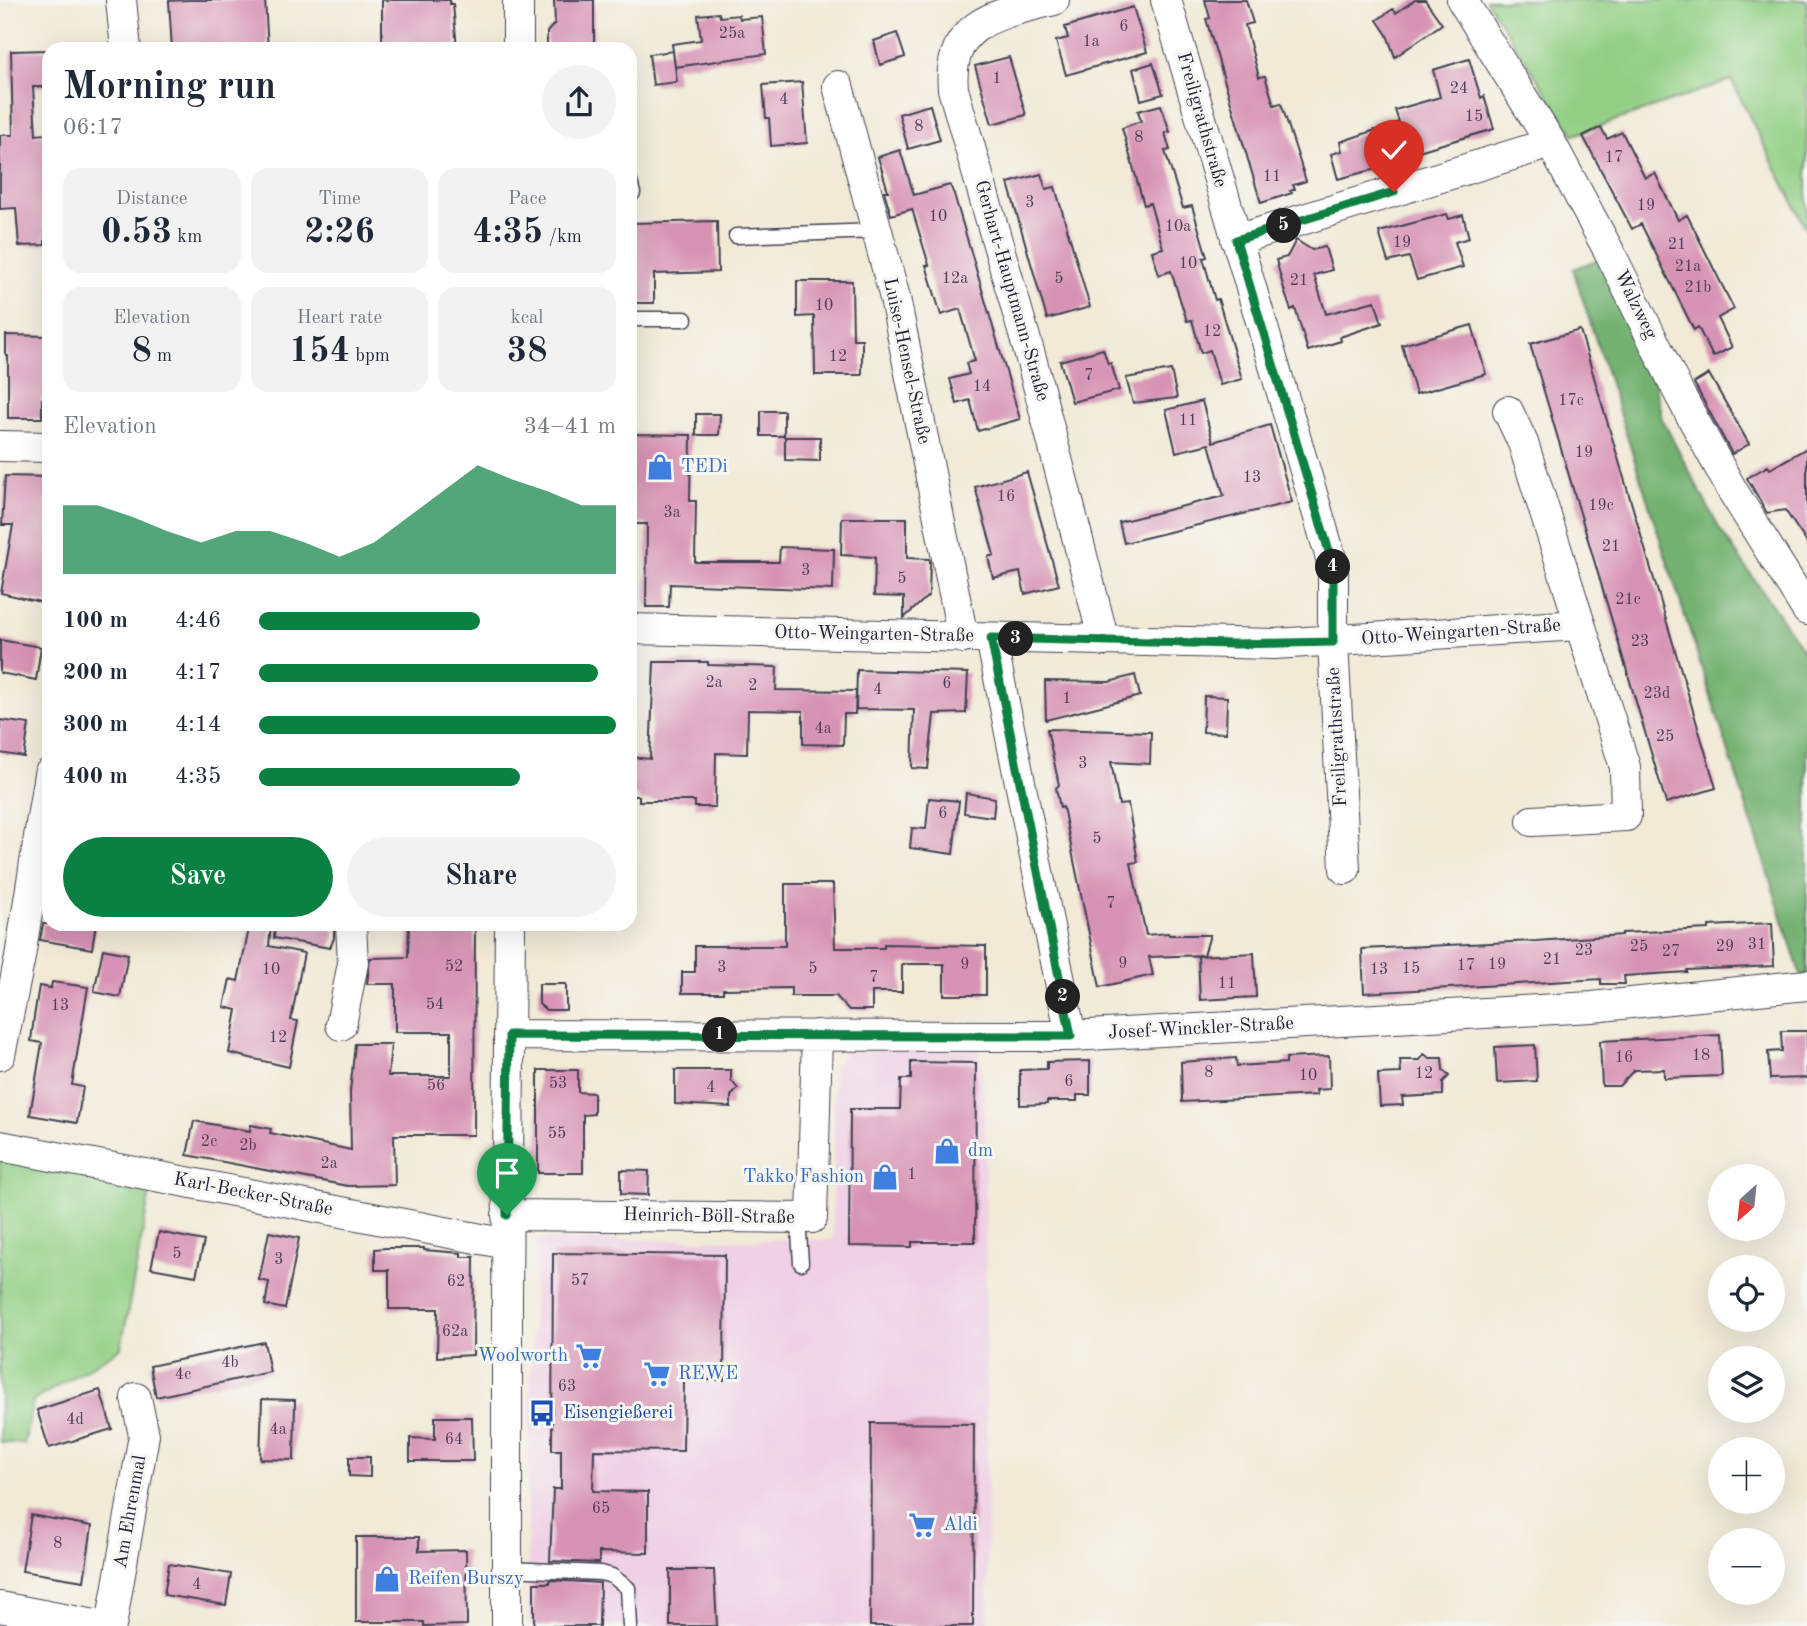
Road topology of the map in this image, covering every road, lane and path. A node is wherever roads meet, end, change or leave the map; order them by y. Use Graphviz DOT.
graph roads {
  1 [pos="121,0"];
  2 [pos="518,0"];
  3 [pos="1054,0"];
  4 [pos="1166,0"];
  5 [pos="1462,0"];
  6 [pos="124,42"];
  7 [pos="518,42"];
  8 [pos="838,86"];
  9 [pos="1551,144"];
  10 [pos="878,231"];
  11 [pos="736,236"];
  12 [pos="1236,240"];
  13 [pos="637,319"];
  14 [pos="685,319"];
  15 [pos="1508,411"];
  16 [pos="0,446"];
  17 [pos="42,447"];
  18 [pos="1807,611"];
  19 [pos="1579,625"];
  20 [pos="637,629"];
  21 [pos="977,638"];
  22 [pos="1104,641"];
  23 [pos="1333,642"];
  24 [pos="42,818"];
  25 [pos="1531,821"];
  26 [pos="1345,869"];
  27 [pos="351,931"];
  28 [pos="510,931"];
  29 [pos="1807,985"];
  30 [pos="341,1025"];
  31 [pos="509,1035"];
  32 [pos="817,1035"];
  33 [pos="1071,1036"];
  34 [pos="0,1055"];
  35 [pos="0,1146"];
  36 [pos="798,1218"];
  37 [pos="507,1230"];
  38 [pos="801,1263"];
  39 [pos="136,1398"];
  40 [pos="507,1569"];
  41 [pos="0,1607"];
  42 [pos="100,1626"];
  43 [pos="111,1626"];
  44 [pos="507,1626"];
  45 [pos="630,1626"];
  1 -- 6 [label="street"];
  2 -- 7 [label="street"];
  3 -- 22 [label="street, Gerhart-Hauptmann-Straße"];
  4 -- 12 [label="street, Freiligrathstraße"];
  5 -- 9 [label="street, Walzweg"];
  8 -- 10 [label="street, Luise-Hensel-Straße"];
  9 -- 12 [label="street"];
  9 -- 18 [label="street, Walzweg"];
  10 -- 11 [label="lane"];
  10 -- 21 [label="street, Luise-Hensel-Straße"];
  12 -- 23 [label="street, Freiligrathstraße"];
  13 -- 14 [label="lane"];
  15 -- 19 [label="street, Otto-Weingarten-Straße"];
  16 -- 17 [label="street"];
  19 -- 23 [label="street, Otto-Weingarten-Straße"];
  19 -- 25 [label="street, Otto-Weingarten-Straße"];
  20 -- 21 [label="street, Otto-Weingarten-Straße"];
  21 -- 22 [label="street, Otto-Weingarten-Straße"];
  21 -- 33 [label="street, Luise-Hensel-Straße"];
  22 -- 23 [label="street, Otto-Weingarten-Straße"];
  23 -- 26 [label="street, Freiligrathstraße"];
  24 -- 34 [label="street"];
  27 -- 30 [label="street"];
  28 -- 31 [label="street"];
  29 -- 33 [label="street, Josef-Winckler-Straße"];
  31 -- 32 [label="street, Josef-Winckler-Straße"];
  31 -- 37 [label="street"];
  32 -- 33 [label="street, Josef-Winckler-Straße"];
  32 -- 36 [label="street, Heinrich-Böll-Straße"];
  35 -- 37 [label="street, Karl-Becker-Straße"];
  36 -- 37 [label="street, Heinrich-Böll-Straße"];
  36 -- 38 [label="lane"];
  37 -- 40 [label="street"];
  39 -- 43 [label="street, Am Ehrenmal"];
  40 -- 44 [label="street"];
  40 -- 45 [label="lane"];
  41 -- 42 [label="street"];
}
